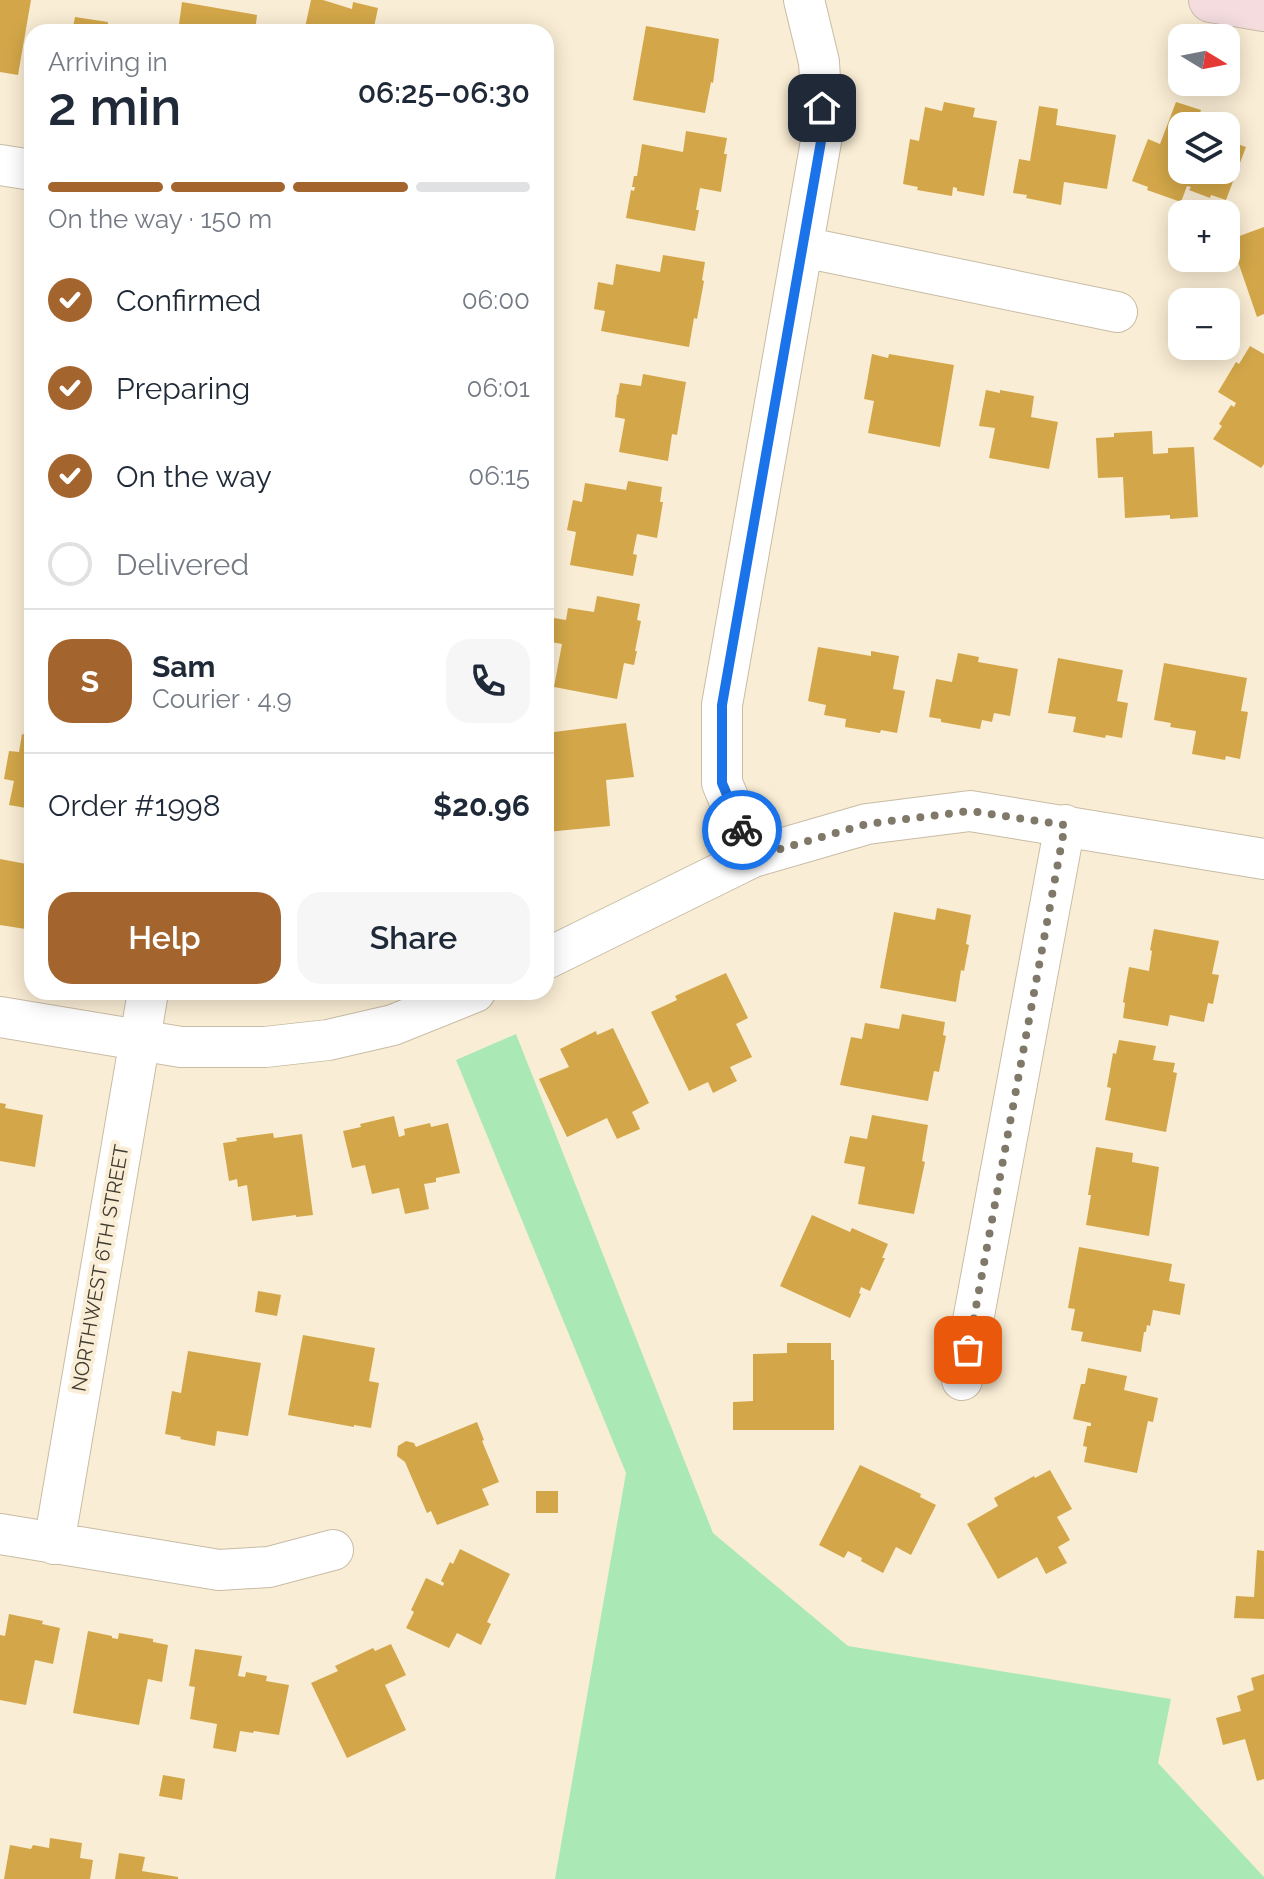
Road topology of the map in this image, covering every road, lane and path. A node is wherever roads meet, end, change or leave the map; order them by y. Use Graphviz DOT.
graph roads {
  1 [pos="804,0"];
  2 [pos="1211,0"];
  3 [pos="1264,9"];
  4 [pos="0,165"];
  5 [pos="24,169"];
  6 [pos="803,247"];
  7 [pos="1117,312"];
  8 [pos="1065,825"];
  9 [pos="753,857"];
  10 [pos="1264,859"];
  11 [pos="554,955"];
  12 [pos="147,1000"];
  13 [pos="455,1000"];
  14 [pos="0,1017"];
  15 [pos="140,1041"];
  16 [pos="962,1380"];
  17 [pos="0,1534"];
  18 [pos="54,1544"];
  19 [pos="333,1550"];
  1 -- 6 [label="street"];
  2 -- 3 [label="street"];
  4 -- 5 [label="street"];
  6 -- 7 [label="street"];
  6 -- 9 [label="street"];
  8 -- 9 [label="street"];
  8 -- 10 [label="street"];
  8 -- 16 [label="street"];
  9 -- 11 [label="street"];
  12 -- 15 [label="street, NORTHWEST 6TH STREET"];
  13 -- 15 [label="street"];
  14 -- 15 [label="street"];
  15 -- 18 [label="street, NORTHWEST 6TH STREET"];
  17 -- 18 [label="street"];
  18 -- 19 [label="street"];
}
